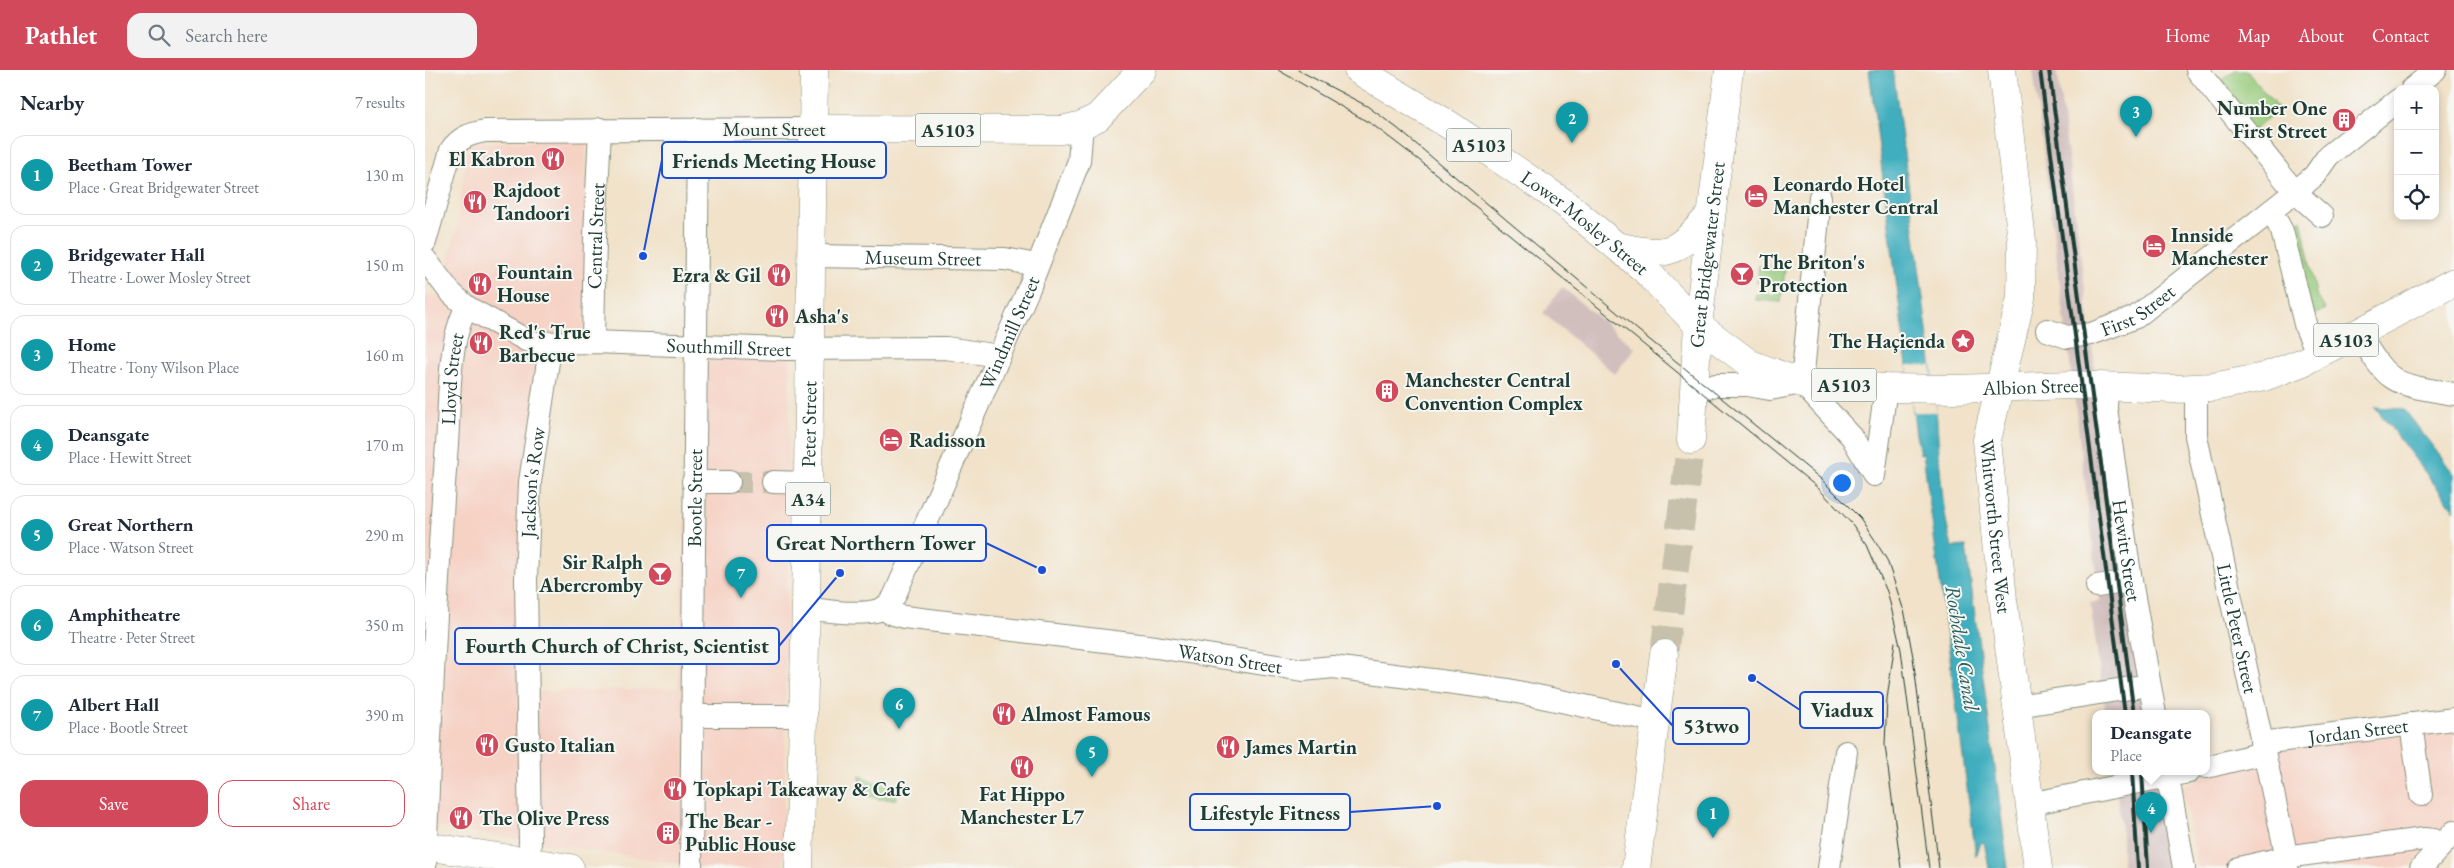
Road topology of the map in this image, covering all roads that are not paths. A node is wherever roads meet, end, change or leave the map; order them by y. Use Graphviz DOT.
graph roads {
  1 [pos="814,70"];
  2 [pos="1142,70"];
  3 [pos="1358,70"];
  4 [pos="1729,70"];
  5 [pos="2002,70"];
  6 [pos="2197,70"];
  7 [pos="2435,70"];
  8 [pos="2417,85"];
  9 [pos="2394,103"];
  10 [pos="1082,125"];
  11 [pos="600,129"];
  12 [pos="698,129"];
  13 [pos="813,129"];
  14 [pos="2295,192"];
  15 [pos="1820,197"];
  16 [pos="2271,211"];
  17 [pos="1711,214"];
  18 [pos="2322,216"];
  19 [pos="425,242"];
  20 [pos="1617,246"];
  21 [pos="811,256"];
  22 [pos="425,259"];
  23 [pos="1036,265"];
  24 [pos="2454,282"];
  25 [pos="467,306"];
  26 [pos="1698,325"];
  27 [pos="2047,330"];
  28 [pos="2359,333"];
  29 [pos="593,342"];
  30 [pos="549,343"];
  31 [pos="695,346"];
  32 [pos="810,349"];
  33 [pos="2318,354"];
  34 [pos="999,356"];
  35 [pos="1802,383"];
  36 [pos="2107,386"];
  37 [pos="1886,388"];
  38 [pos="1998,389"];
  39 [pos="2196,389"];
  40 [pos="2454,394"];
  41 [pos="1695,398"];
  42 [pos="1691,440"];
  43 [pos="693,482"];
  44 [pos="729,482"];
  45 [pos="773,482"];
  46 [pos="808,483"];
  47 [pos="2131,580"];
  48 [pos="2097,586"];
  49 [pos="806,608"];
  50 [pos="885,608"];
  51 [pos="1664,654"];
  52 [pos="2149,685"];
  53 [pos="2017,706"];
  54 [pos="2154,710"];
  55 [pos="693,716"];
  56 [pos="804,716"];
  57 [pos="2454,719"];
  58 [pos="1656,721"];
  59 [pos="2411,724"];
  60 [pos="2262,748"];
  61 [pos="1846,752"];
  62 [pos="2210,767"];
  63 [pos="2170,775"];
  64 [pos="2175,775"];
  65 [pos="2421,795"];
  66 [pos="2029,804"];
  67 [pos="2448,839"];
  68 [pos="425,854"];
  69 [pos="528,862"];
  70 [pos="2285,863"];
  71 [pos="570,868"];
  72 [pos="691,868"];
  73 [pos="799,868"];
  74 [pos="1636,868"];
  75 [pos="1829,868"];
  76 [pos="2038,868"];
  77 [pos="2185,868"];
  78 [pos="2239,868"];
  79 [pos="2421,868"];
  1 -- 13 [label="main road, Peter Street / A34"];
  2 -- 10 [label="main road, A5103"];
  3 -- 20 [label="main road, Lower Mosley Street / A5103"];
  4 -- 17 [label="main road, Great Bridgewater Street"];
  5 -- 38 [label="main road, Whitworth Street West"];
  6 -- 14 [label="street"];
  7 -- 8 [label="street"];
  9 -- 14 [label="street, First Street"];
  10 -- 13 [label="main road, Mount Street / A5103"];
  10 -- 23 [label="street, Windmill Street"];
  11 -- 12 [label="street, Mount Street"];
  11 -- 19 [label="street, Mount Street"];
  11 -- 29 [label="street, Central Street"];
  12 -- 13 [label="street, Mount Street"];
  12 -- 31 [label="street, Bootle Street"];
  13 -- 21 [label="main road, Peter Street / A34"];
  14 -- 16 [label="street, First Street"];
  14 -- 18 [label="street"];
  15 -- 35 [label="street"];
  16 -- 27 [label="street, First Street"];
  16 -- 33 [label="street"];
  17 -- 20 [label="main road"];
  17 -- 26 [label="main road, Great Bridgewater Street"];
  20 -- 26 [label="main road, Lower Mosley Street / A5103"];
  21 -- 23 [label="street, Museum Street"];
  21 -- 32 [label="main road, Peter Street / A34"];
  22 -- 25 [label="street, Lloyd Street"];
  23 -- 34 [label="street, Windmill Street"];
  24 -- 28 [label="main road, A5103"];
  25 -- 30 [label="street, Southmill Street"];
  25 -- 68 [label="street, Lloyd Street"];
  26 -- 35 [label="main road, Albion Street / A5103"];
  26 -- 41 [label="main road, Great Bridgewater Street"];
  28 -- 33 [label="main road, A5103"];
  28 -- 40 [label="street"];
  29 -- 30 [label="street, Southmill Street"];
  29 -- 31 [label="street, Southmill Street"];
  30 -- 69 [label="street, Jackson's Row"];
  31 -- 32 [label="street, Southmill Street"];
  31 -- 43 [label="street, Bootle Street"];
  32 -- 34 [label="street, Southmill Street"];
  32 -- 46 [label="main road, Peter Street / A34"];
  33 -- 39 [label="main road, Albion Street / A5103"];
  34 -- 50 [label="street, Windmill Street"];
  35 -- 37 [label="main road, Albion Street / A5103"];
  35 -- 37 [label="street"];
  35 -- 41 [label="street, Albion Street"];
  36 -- 38 [label="main road, Albion Street / A5103"];
  36 -- 39 [label="main road, Albion Street / A5103"];
  36 -- 47 [label="street, Hewitt Street"];
  37 -- 38 [label="main road, Albion Street / A5103"];
  38 -- 53 [label="main road, Whitworth Street West"];
  39 -- 60 [label="street, Little Peter Street"];
  41 -- 42 [label="main road, Great Bridgewater Street"];
  43 -- 44 [label="street"];
  43 -- 55 [label="street, Bootle Street"];
  45 -- 46 [label="street"];
  46 -- 49 [label="main road, Peter Street / A34"];
  47 -- 48 [label="street"];
  47 -- 52 [label="street, Hewitt Street"];
  49 -- 50 [label="street, Watson Street"];
  49 -- 56 [label="main road, Peter Street / A34"];
  50 -- 58 [label="street, Watson Street"];
  51 -- 58 [label="main road"];
  52 -- 53 [label="street"];
  52 -- 54 [label="street, Hewitt Street"];
  53 -- 66 [label="main road, Whitworth Street West"];
  55 -- 56 [label="street"];
  55 -- 72 [label="street, Bootle Street"];
  56 -- 73 [label="main road, Peter Street / A34"];
  57 -- 59 [label="street, Jordan Street"];
  58 -- 74 [label="main road"];
  59 -- 60 [label="street, Jordan Street"];
  59 -- 65 [label="street"];
  60 -- 62 [label="street, Jordan Street"];
  60 -- 70 [label="street, Little Peter Street"];
  61 -- 75 [label="street"];
  63 -- 66 [label="street"];
  64 -- 77 [label="street"];
  66 -- 76 [label="main road, Whitworth Street West"];
  67 -- 70 [label="street"];
  67 -- 79 [label="street"];
  68 -- 69 [label="main road"];
  69 -- 71 [label="main road"];
  70 -- 78 [label="street"];
}
